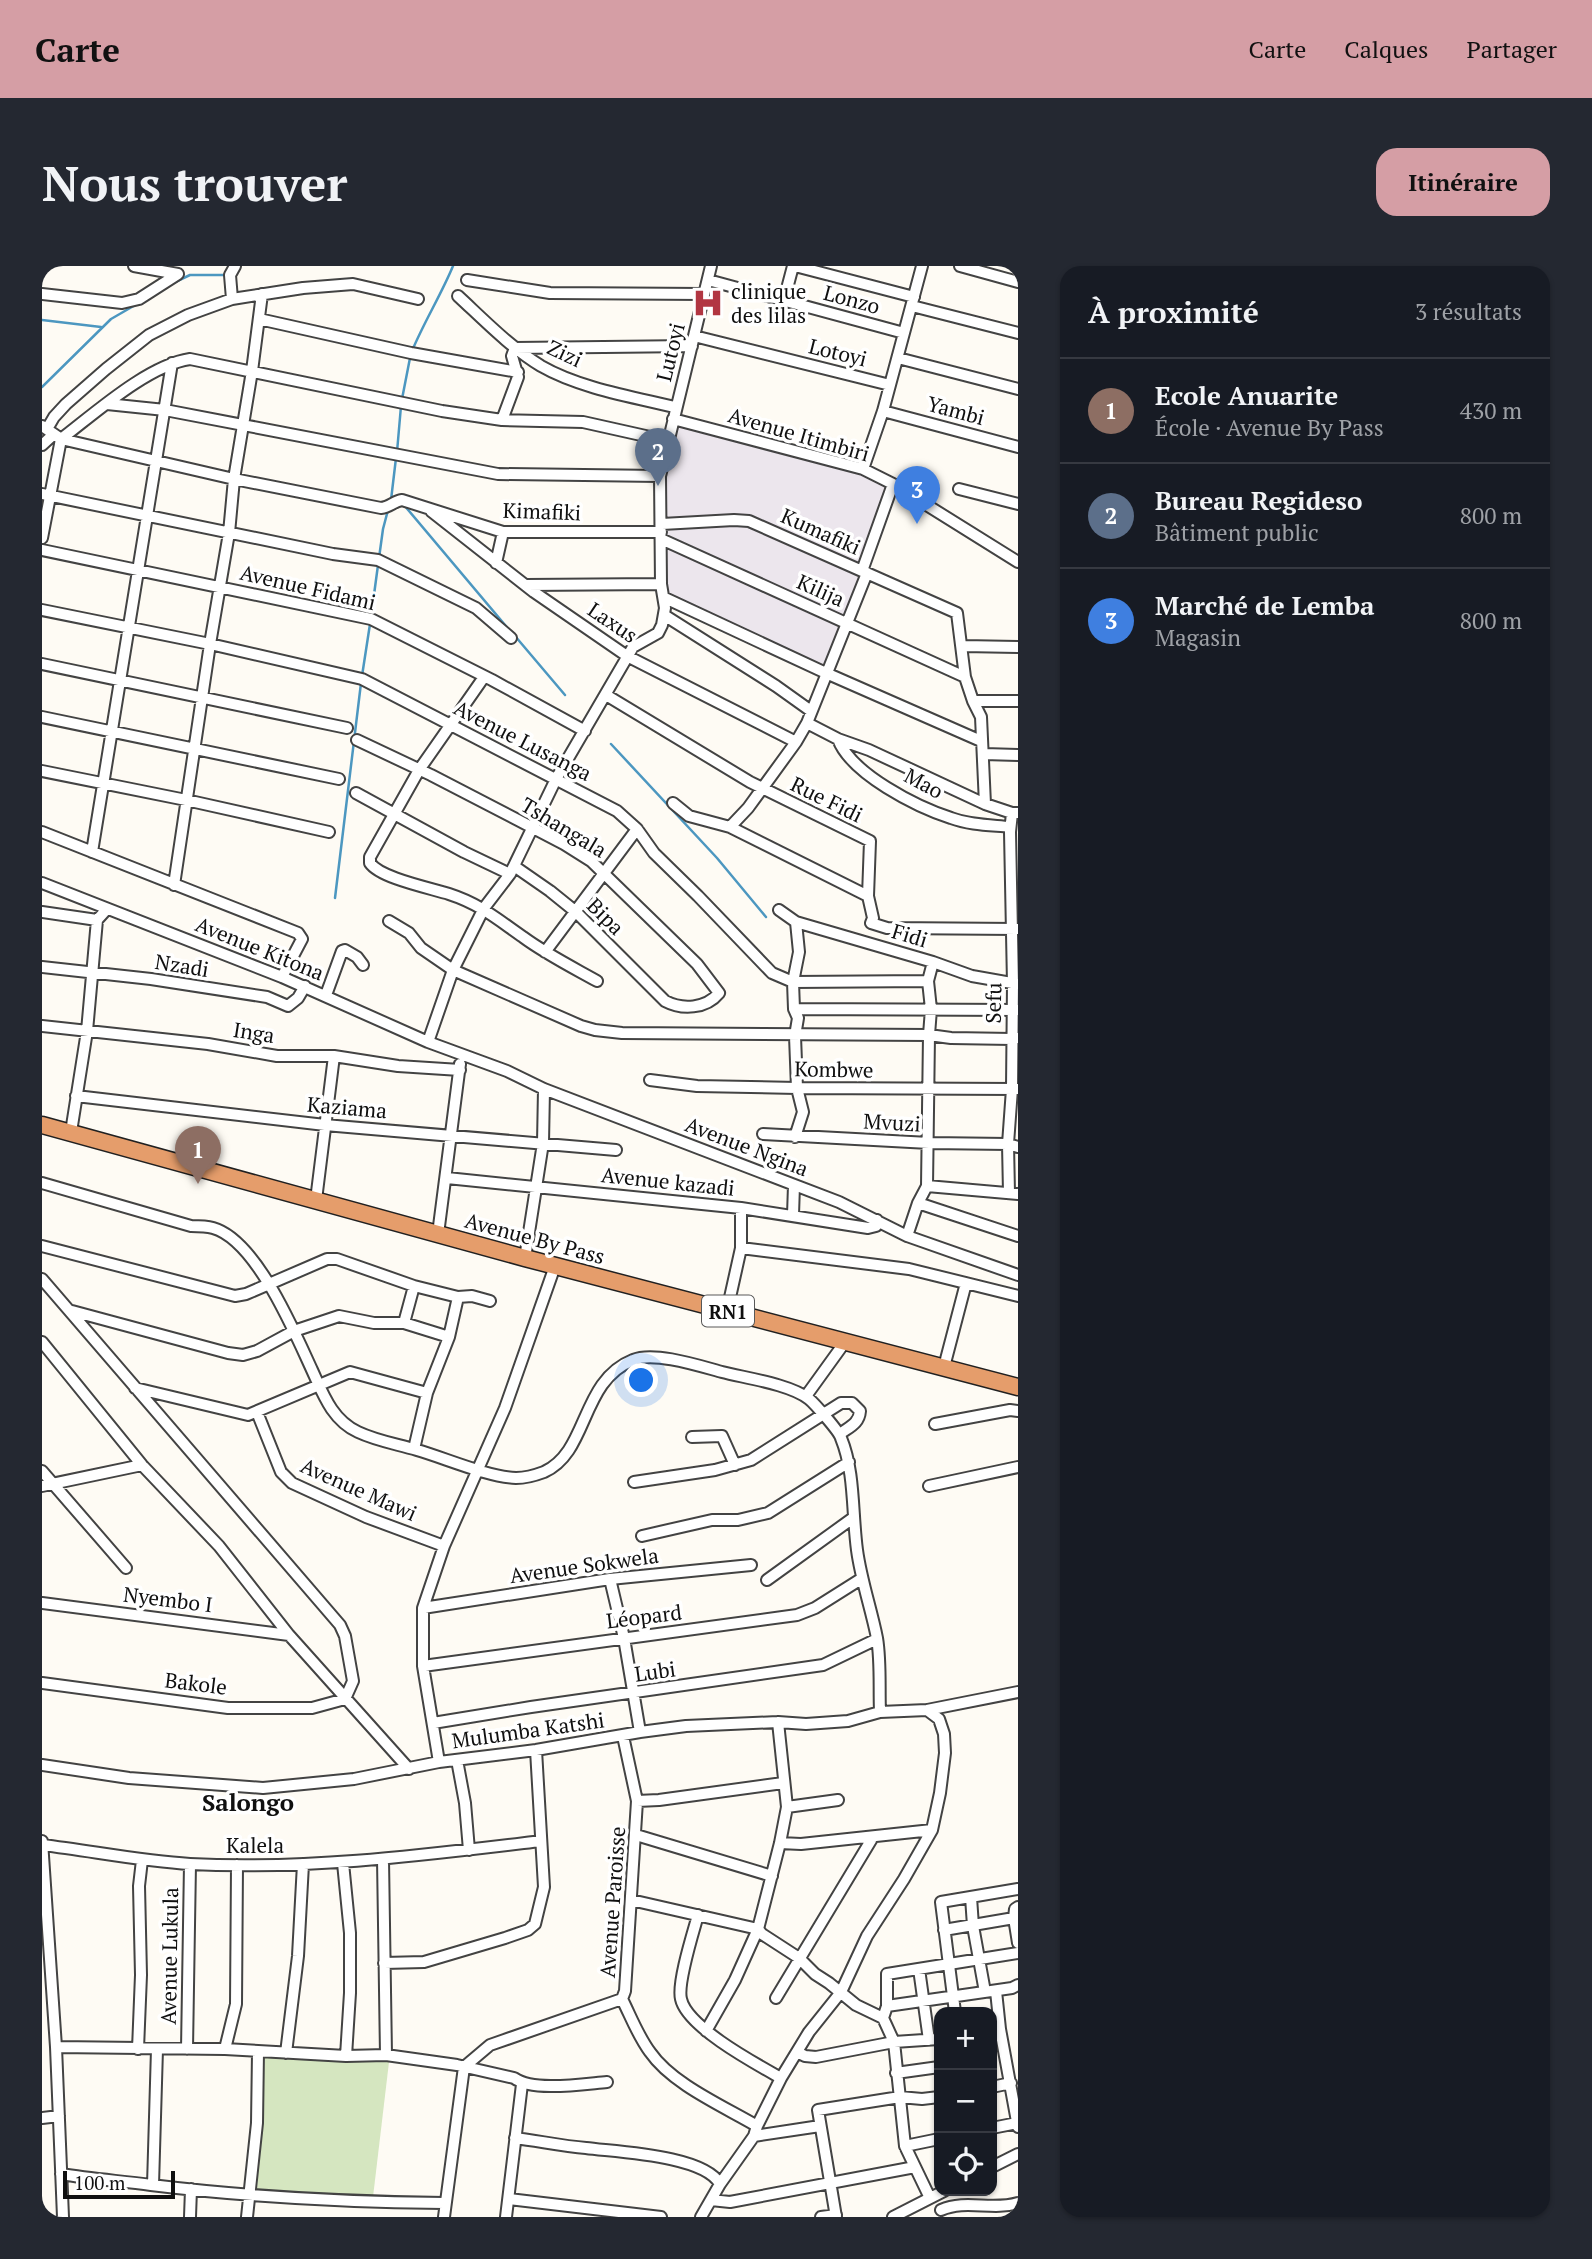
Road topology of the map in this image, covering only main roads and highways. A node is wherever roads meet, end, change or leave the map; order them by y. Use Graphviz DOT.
graph roads {
  1 [pos="42,1125"];
  2 [pos="1018,1387"];
  1 -- 2 [label="highway, Avenue By Pass / RN1"];
}
